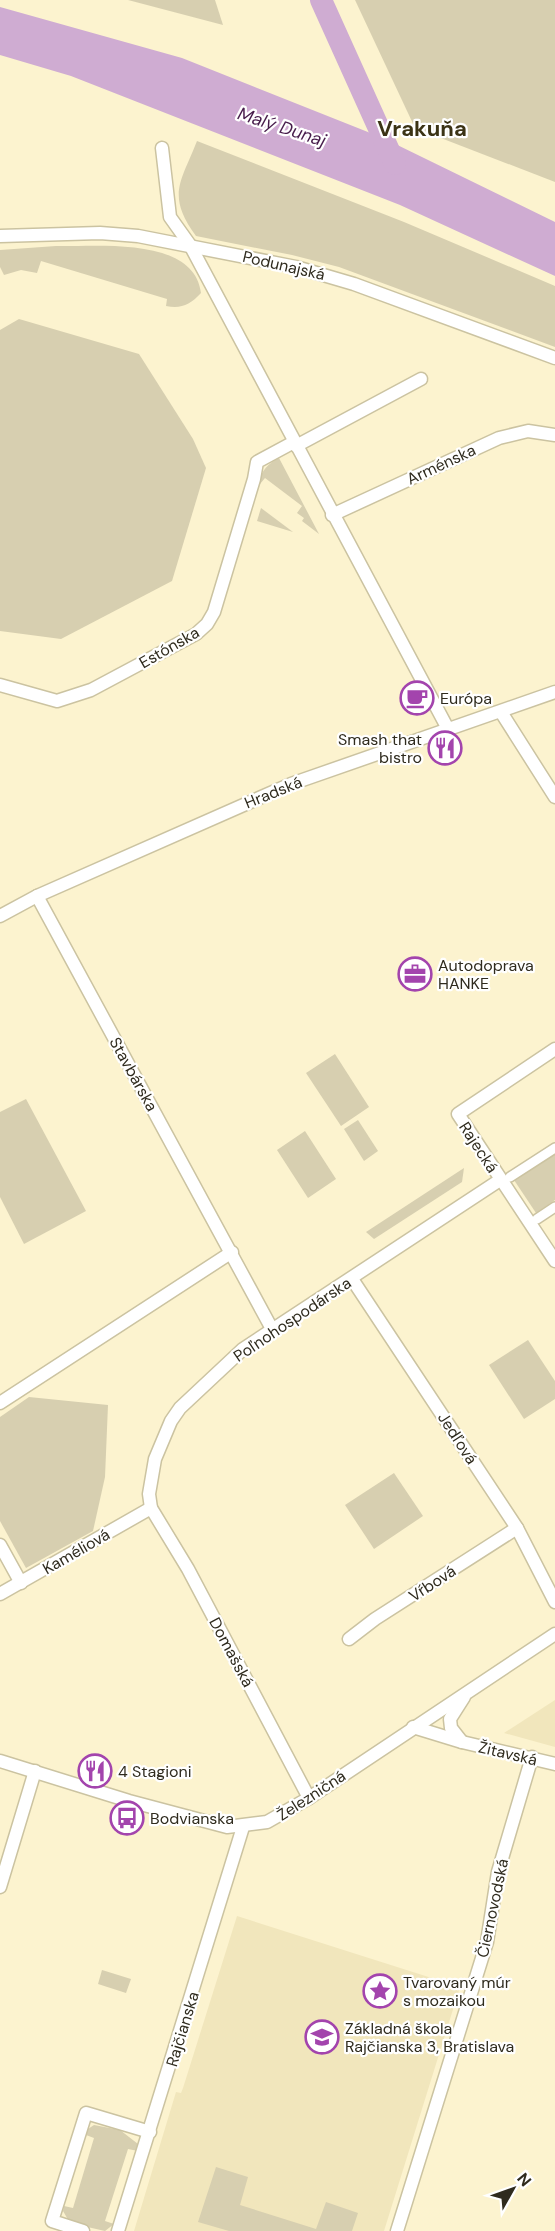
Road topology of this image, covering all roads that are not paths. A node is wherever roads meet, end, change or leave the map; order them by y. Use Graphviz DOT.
graph roads {
  1 [pos="162,147"];
  2 [pos="0,236"];
  3 [pos="190,245"];
  4 [pos="555,358"];
  5 [pos="421,379"];
  6 [pos="555,435"];
  7 [pos="295,444"];
  8 [pos="332,515"];
  9 [pos="0,686"];
  10 [pos="555,692"];
  11 [pos="501,712"];
  12 [pos="448,729"];
  13 [pos="555,797"];
  14 [pos="37,896"];
  15 [pos="0,916"];
  16 [pos="555,1049"];
  17 [pos="555,1148"];
  18 [pos="505,1178"];
  19 [pos="555,1208"];
  20 [pos="537,1219"];
  21 [pos="232,1252"];
  22 [pos="555,1261"];
  23 [pos="352,1279"];
  24 [pos="272,1329"];
  25 [pos="0,1402"];
  26 [pos="151,1508"];
  27 [pos="517,1528"];
  28 [pos="0,1545"];
  29 [pos="21,1583"];
  30 [pos="0,1594"];
  31 [pos="555,1602"];
  32 [pos="555,1634"];
  33 [pos="349,1640"];
  34 [pos="469,1690"];
  35 [pos="413,1727"];
  36 [pos="462,1742"];
  37 [pos="532,1757"];
  38 [pos="0,1761"];
  39 [pos="555,1764"];
  40 [pos="35,1772"];
  41 [pos="309,1798"];
  42 [pos="243,1827"];
  43 [pos="0,1887"];
  44 [pos="150,2132"];
  45 [pos="83,2231"];
  46 [pos="118,2231"];
  47 [pos="397,2231"];
  1 -- 3 [label="street"];
  2 -- 3 [label="street, Podunajská"];
  3 -- 4 [label="street, Podunajská"];
  3 -- 7 [label="street"];
  5 -- 7 [label="street, Estónska"];
  6 -- 8 [label="street, Arménska"];
  7 -- 8 [label="street"];
  7 -- 9 [label="street, Estónska"];
  8 -- 12 [label="street"];
  10 -- 11 [label="street, Hradská"];
  11 -- 12 [label="street, Hradská"];
  11 -- 13 [label="street"];
  12 -- 14 [label="street, Hradská"];
  14 -- 15 [label="street, Hradská"];
  14 -- 21 [label="street, Stavbárska"];
  16 -- 18 [label="street, Rajecká"];
  17 -- 18 [label="street, Poľnohospodárska"];
  18 -- 22 [label="street, Rajecká"];
  18 -- 23 [label="street, Poľnohospodárska"];
  19 -- 20 [label="street"];
  21 -- 24 [label="street, Stavbárska"];
  21 -- 25 [label="street"];
  23 -- 24 [label="street, Poľnohospodárska"];
  23 -- 27 [label="street, Jedľová"];
  24 -- 26 [label="street, Poľnohospodárska"];
  26 -- 29 [label="street, Kaméliová"];
  26 -- 41 [label="street, Domašská"];
  27 -- 31 [label="street, Jedľová"];
  27 -- 33 [label="street, Vŕbová"];
  28 -- 29 [label="street"];
  29 -- 30 [label="street, Kaméliová"];
  32 -- 34 [label="street, Železničná"];
  34 -- 35 [label="street, Železničná"];
  34 -- 36 [label="street, Žitavská"];
  35 -- 36 [label="street, Žitavská"];
  35 -- 41 [label="street, Železničná"];
  36 -- 37 [label="street, Žitavská"];
  37 -- 39 [label="street, Žitavská"];
  37 -- 47 [label="street, Čiernovodská"];
  38 -- 40 [label="street, Železničná"];
  40 -- 42 [label="street, Železničná"];
  40 -- 43 [label="street"];
  41 -- 42 [label="street, Železničná"];
  42 -- 44 [label="street, Rajčianska"];
  44 -- 45 [label="street"];
  44 -- 46 [label="street, Rajčianska"];
}
